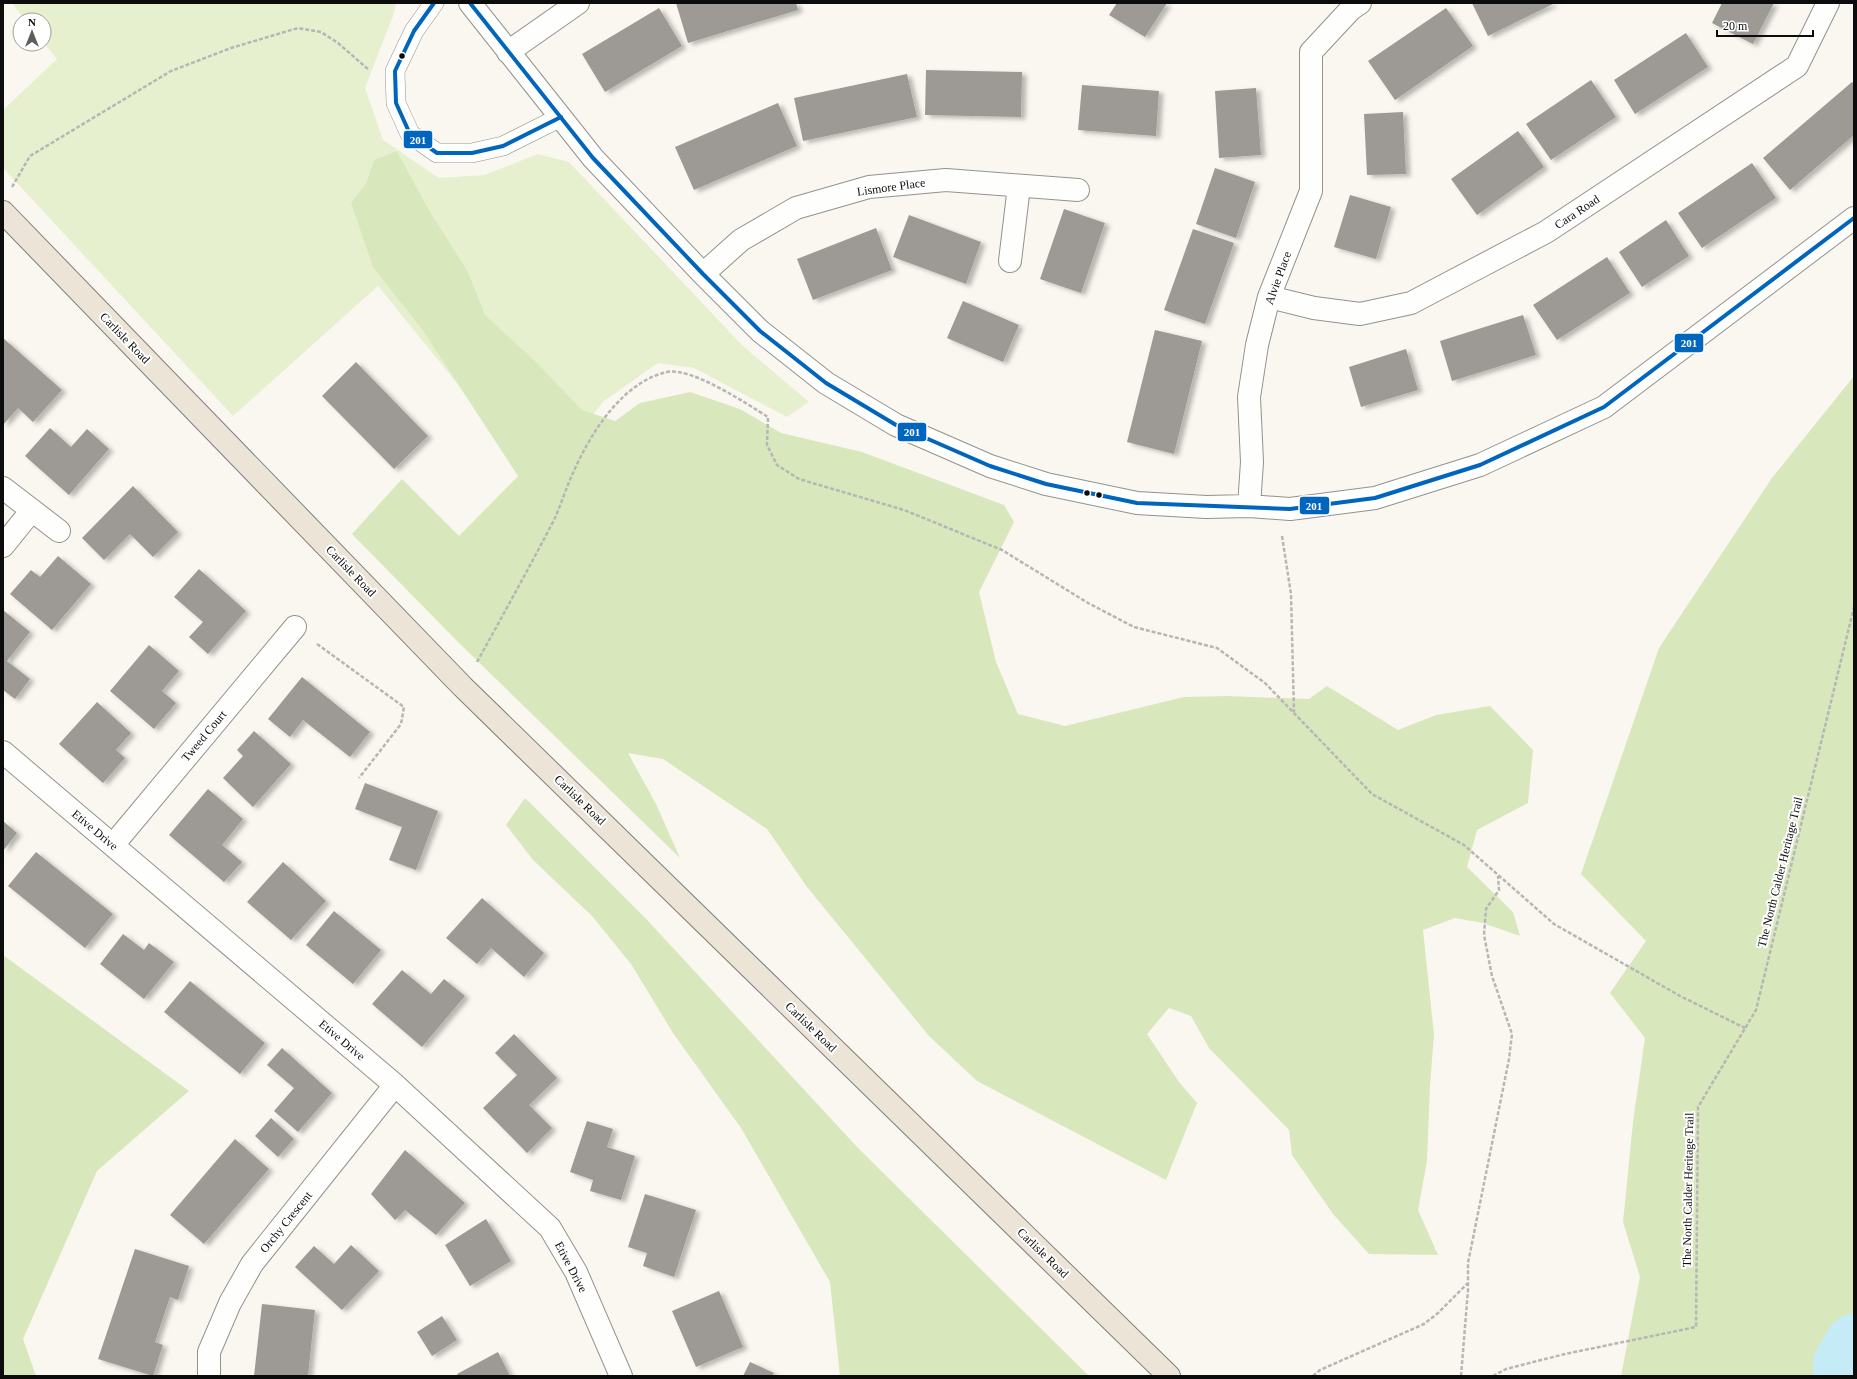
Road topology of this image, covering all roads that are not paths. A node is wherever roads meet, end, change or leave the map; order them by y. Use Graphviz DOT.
graph roads {
  1 [pos="434,3"];
  2 [pos="470,3"];
  3 [pos="578,3"];
  4 [pos="1360,3"];
  5 [pos="1828,3"];
  6 [pos="508,52"];
  7 [pos="561,117"];
  8 [pos="1019,186"];
  9 [pos="1078,190"];
  10 [pos="3,212"];
  11 [pos="1854,218"];
  12 [pos="1010,261"];
  13 [pos="703,274"];
  14 [pos="1269,297"];
  15 [pos="3,488"];
  16 [pos="1249,506"];
  17 [pos="32,510"];
  18 [pos="59,531"];
  19 [pos="3,546"];
  20 [pos="295,628"];
  21 [pos="3,752"];
  22 [pos="113,845"];
  23 [pos="395,1085"];
  24 [pos="209,1376"];
  25 [pos="621,1376"];
  26 [pos="1169,1376"];
  1 -- 7 [label="lane"];
  2 -- 6 [label="street"];
  3 -- 6 [label="street"];
  4 -- 14 [label="street, Alvie Place"];
  5 -- 14 [label="street, Cara Road"];
  6 -- 7 [label="street"];
  7 -- 13 [label="street"];
  8 -- 9 [label="street, Lismore Place"];
  8 -- 12 [label="street"];
  8 -- 13 [label="street, Lismore Place"];
  10 -- 26 [label="main road, Carlisle Road"];
  11 -- 16 [label="street"];
  13 -- 16 [label="street"];
  14 -- 16 [label="street, Alvie Place"];
  15 -- 17 [label="street"];
  17 -- 18 [label="street"];
  17 -- 19 [label="street"];
  20 -- 22 [label="street, Tweed Court"];
  21 -- 22 [label="street, Etive Drive"];
  22 -- 23 [label="street, Etive Drive"];
  23 -- 24 [label="street, Orchy Crescent"];
  23 -- 25 [label="street, Etive Drive"];
}
